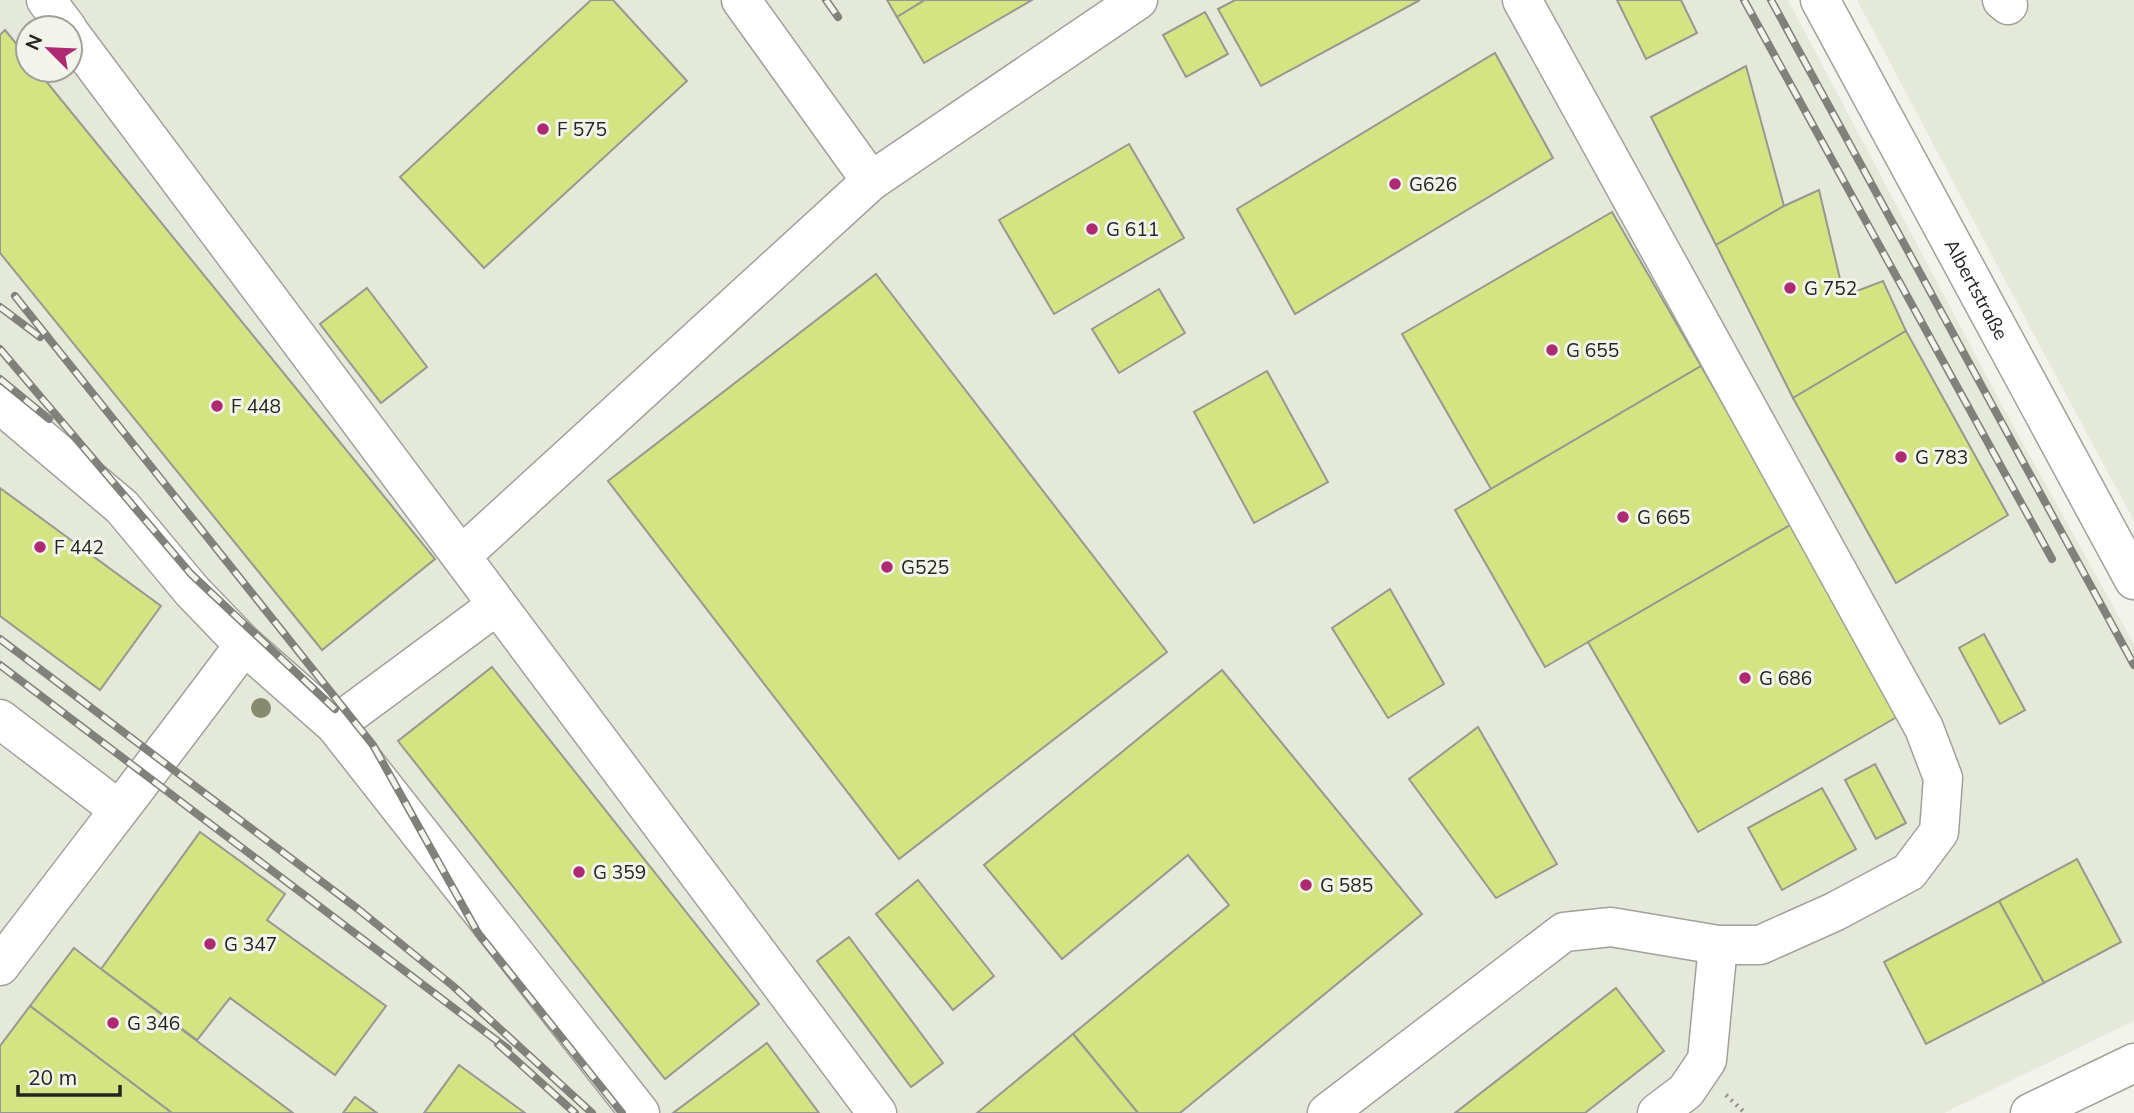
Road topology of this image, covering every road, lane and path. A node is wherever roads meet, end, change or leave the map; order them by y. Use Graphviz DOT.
graph roads {
  1 [pos="741,0"];
  2 [pos="1522,0"];
  3 [pos="1820,0"];
  4 [pos="1132,1"];
  5 [pos="84,52"];
  6 [pos="871,181"];
  7 [pos="0,404"];
  8 [pos="461,556"];
  9 [pos="2134,580"];
  10 [pos="496,606"];
  11 [pos="244,645"];
  12 [pos="0,719"];
  13 [pos="335,725"];
  14 [pos="118,809"];
  15 [pos="1718,946"];
  16 [pos="0,966"];
  17 [pos="2134,1063"];
  18 [pos="640,1113"];
  19 [pos="877,1113"];
  20 [pos="1327,1113"];
  21 [pos="1657,1113"];
  22 [pos="2030,1113"];
  1 -- 6 [label="street"];
  2 -- 15 [label="street"];
  3 -- 9 [label="street, Albertstraße"];
  4 -- 6 [label="street"];
  5 -- 8 [label="street"];
  6 -- 8 [label="street"];
  7 -- 11 [label="street"];
  8 -- 10 [label="street"];
  10 -- 13 [label="street"];
  10 -- 19 [label="street"];
  11 -- 13 [label="street"];
  11 -- 14 [label="street"];
  12 -- 14 [label="street"];
  13 -- 18 [label="street"];
  14 -- 16 [label="street"];
  15 -- 20 [label="street"];
  15 -- 21 [label="street"];
  17 -- 22 [label="street"];
}
